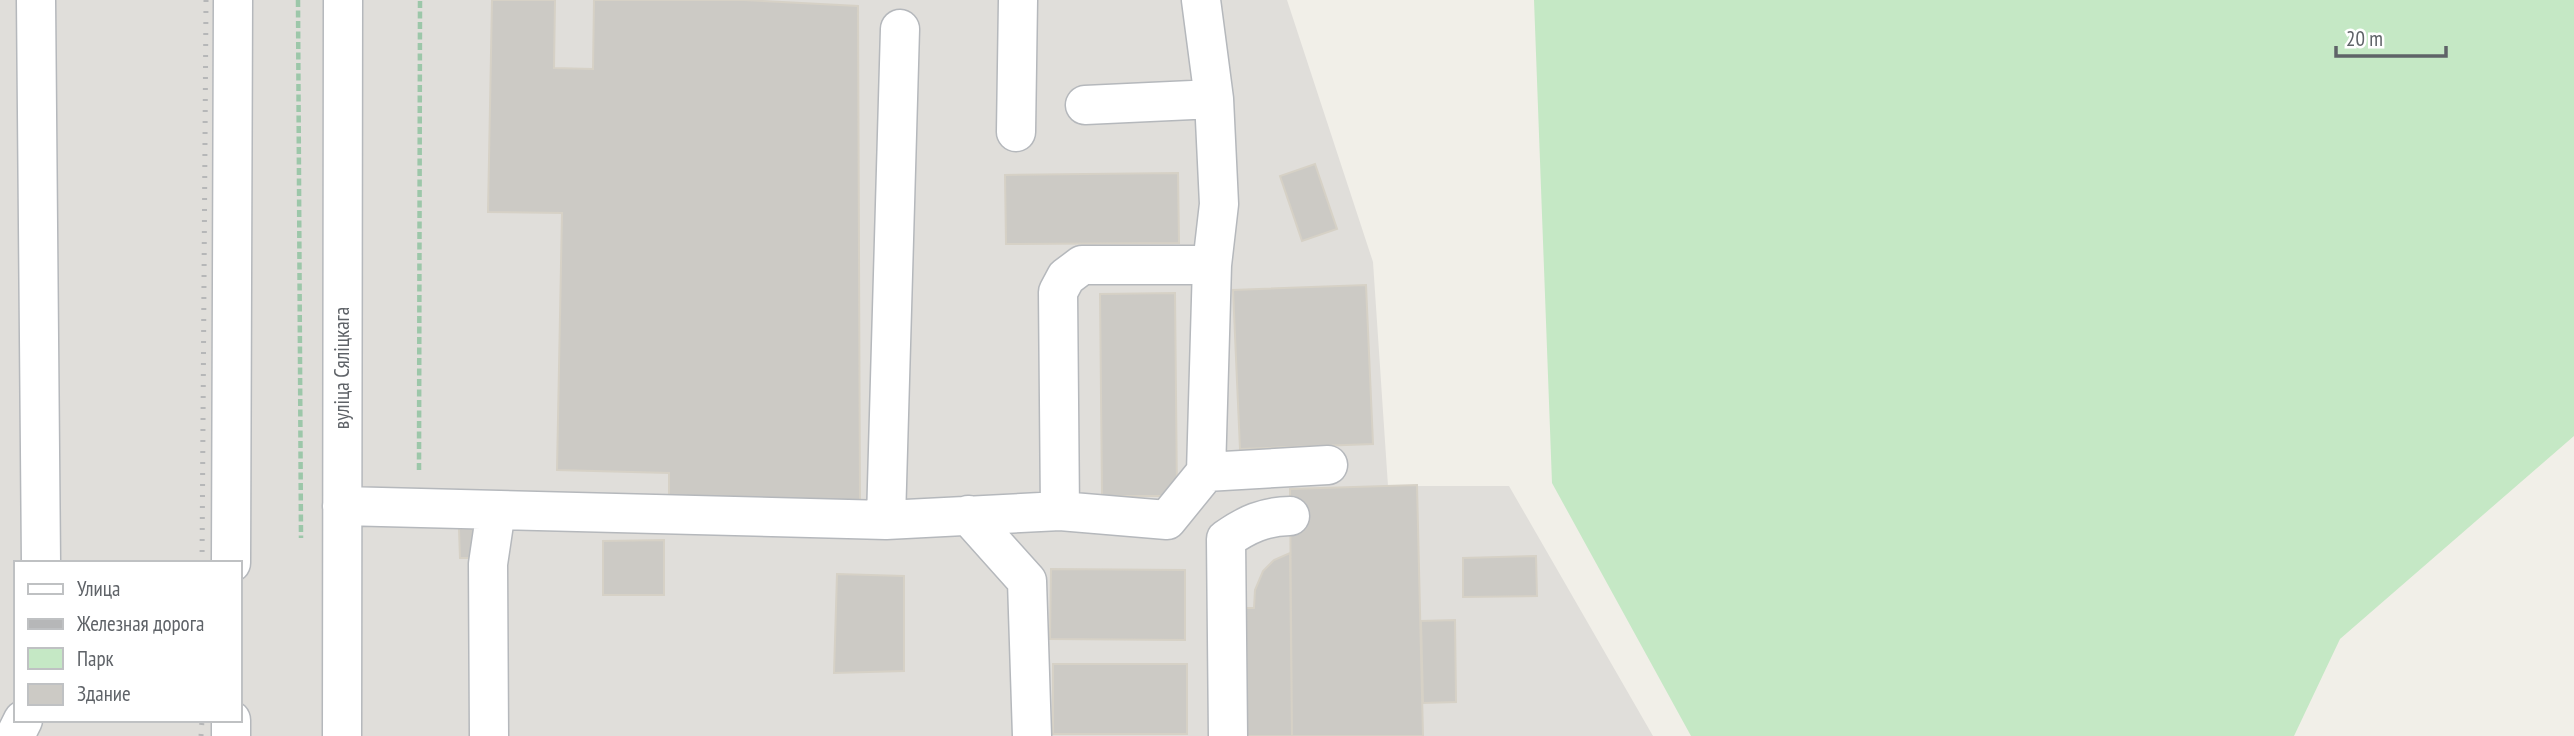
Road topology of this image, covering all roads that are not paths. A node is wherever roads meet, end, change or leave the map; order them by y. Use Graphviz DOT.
graph roads {
  1 [pos="36,0"];
  2 [pos="233,0"];
  3 [pos="343,0"];
  4 [pos="1018,0"];
  5 [pos="1201,0"];
  6 [pos="900,29"];
  7 [pos="1214,99"];
  8 [pos="1085,106"];
  9 [pos="1016,132"];
  10 [pos="1212,265"];
  11 [pos="1328,465"];
  12 [pos="1206,472"];
  13 [pos="342,506"];
  14 [pos="496,510"];
  15 [pos="1060,511"];
  16 [pos="968,515"];
  17 [pos="1290,516"];
  18 [pos="886,520"];
  19 [pos="41,561"];
  20 [pos="231,561"];
  21 [pos="342,736"];
  22 [pos="489,736"];
  23 [pos="1032,736"];
  24 [pos="1228,736"];
  1 -- 19 [label="street"];
  2 -- 20 [label="street"];
  3 -- 13 [label="street, вуліца Сяліцкага"];
  4 -- 9 [label="street"];
  5 -- 7 [label="street"];
  6 -- 18 [label="street"];
  7 -- 8 [label="street"];
  7 -- 10 [label="street"];
  10 -- 12 [label="street"];
  10 -- 15 [label="street"];
  11 -- 12 [label="street"];
  12 -- 15 [label="street"];
  13 -- 14 [label="street"];
  13 -- 21 [label="street, вуліца Сяліцкага"];
  14 -- 18 [label="street"];
  14 -- 22 [label="street"];
  15 -- 16 [label="street"];
  16 -- 18 [label="street"];
  16 -- 23 [label="street"];
  17 -- 24 [label="street"];
}
